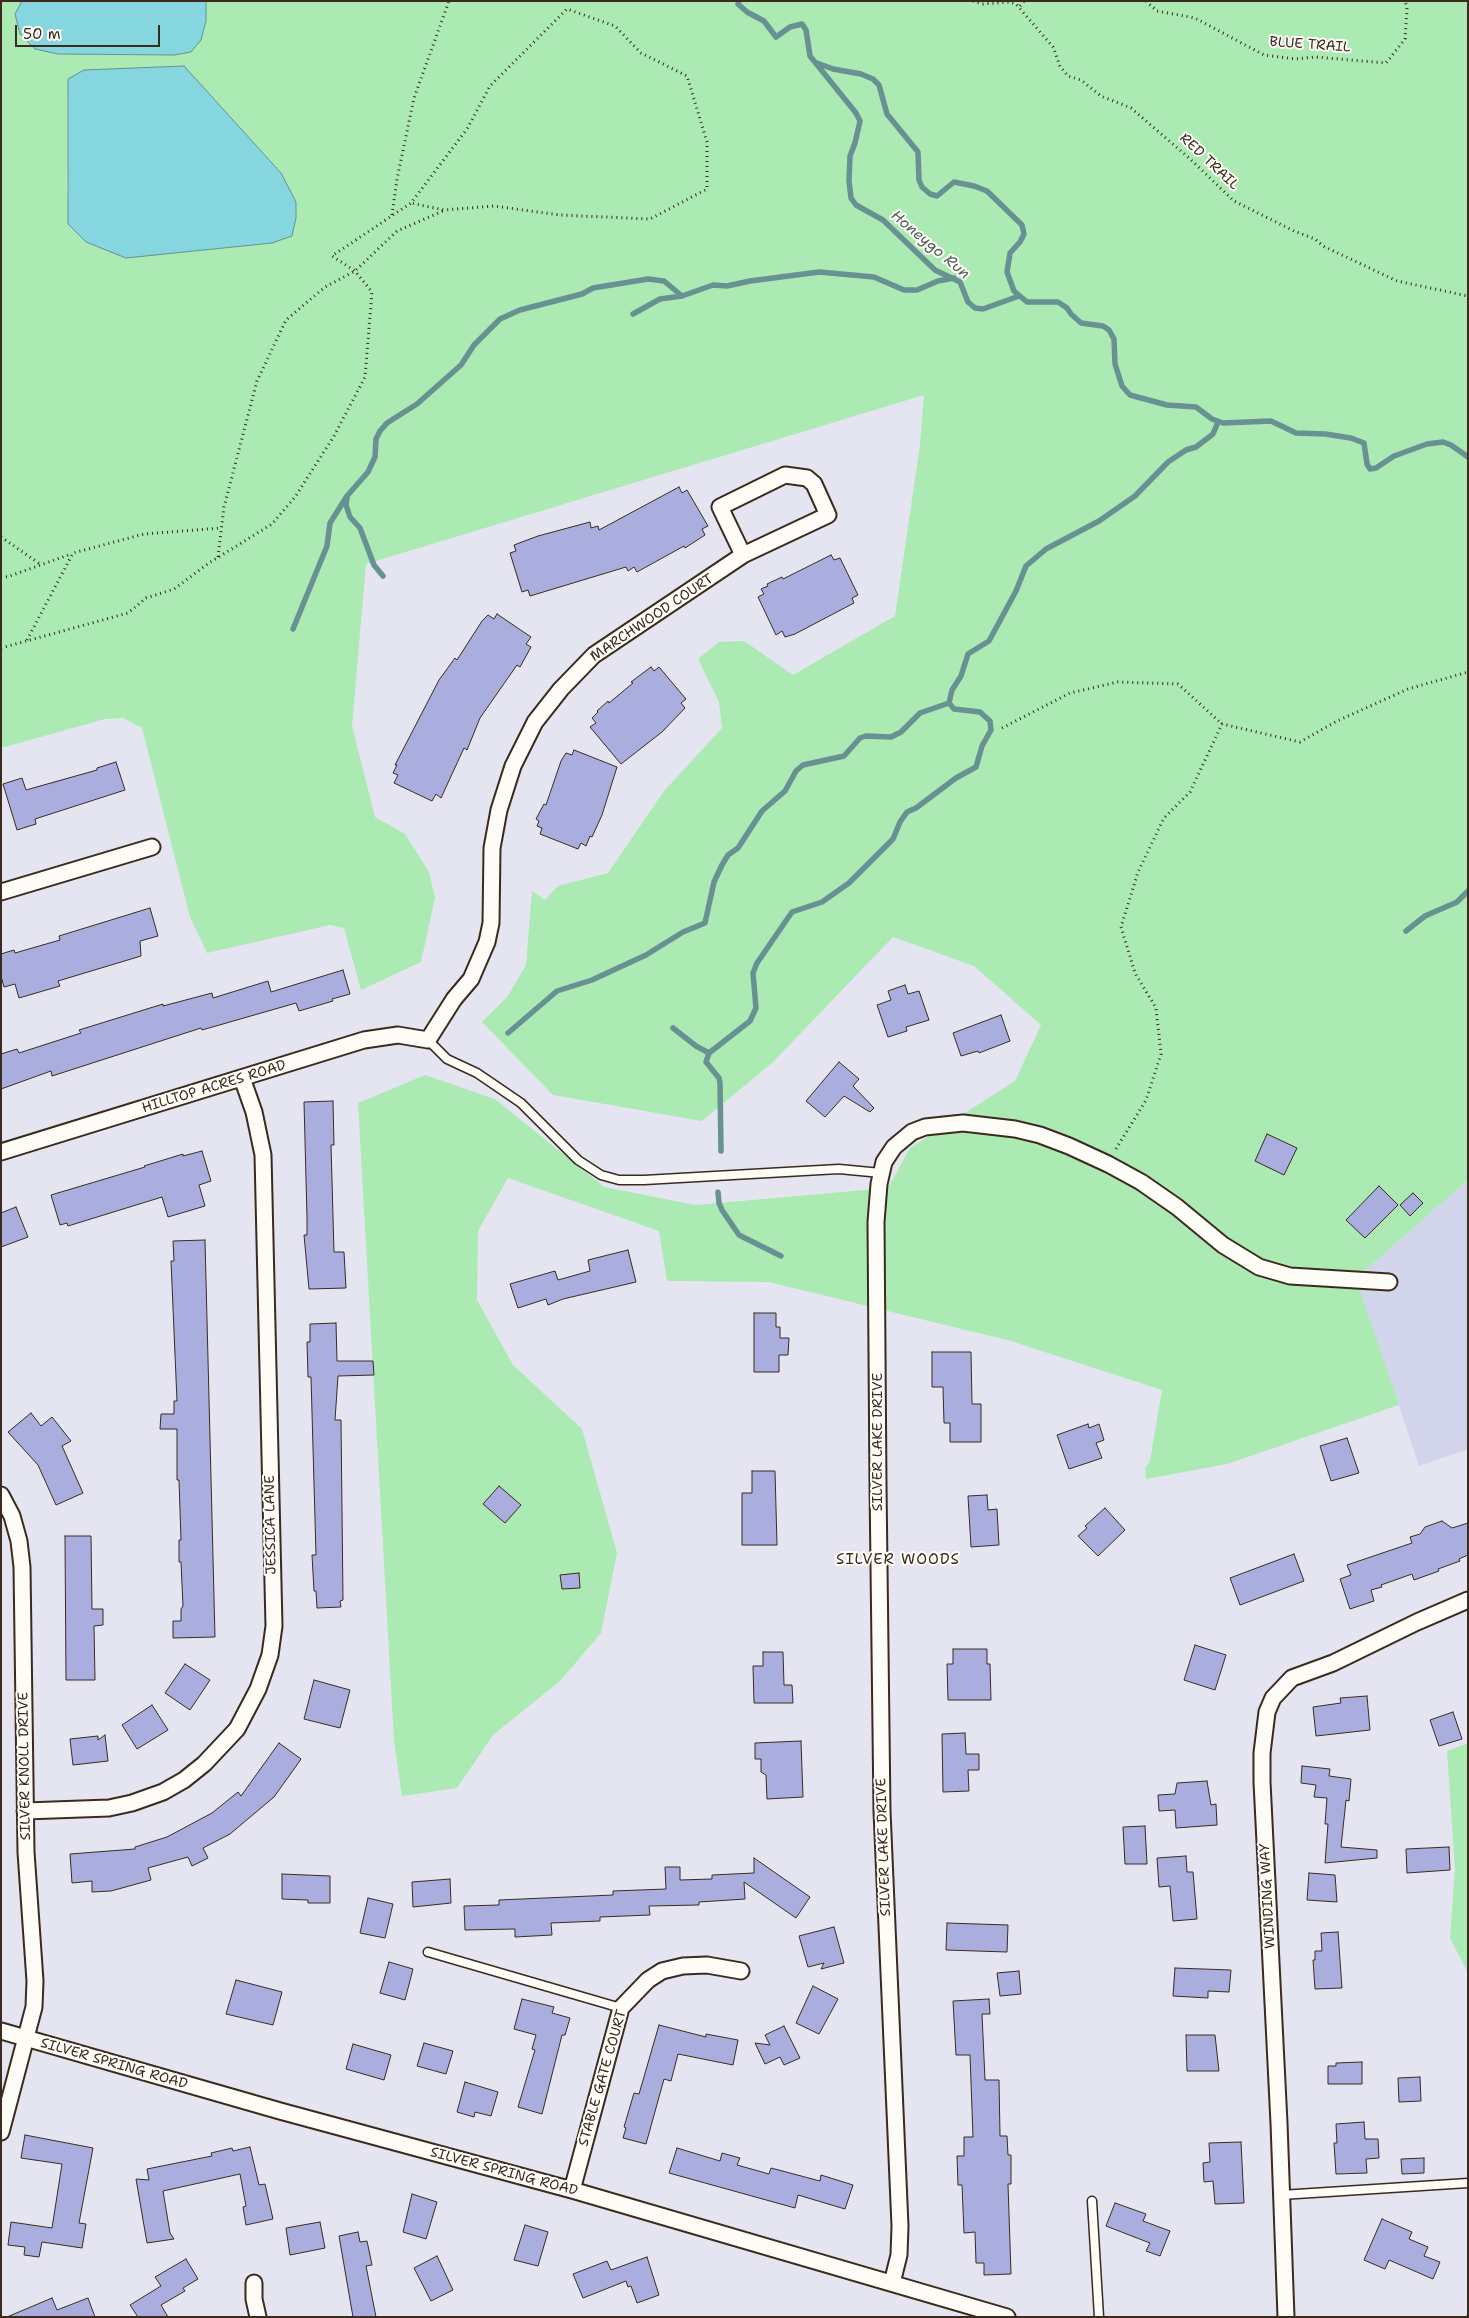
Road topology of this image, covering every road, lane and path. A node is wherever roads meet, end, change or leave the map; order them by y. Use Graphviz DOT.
graph roads {
  1 [pos="449,1"];
  2 [pos="974,1"];
  3 [pos="1024,1"];
  4 [pos="1146,1"];
  5 [pos="1405,1"];
  6 [pos="1020,6"];
  7 [pos="411,203"];
  8 [pos="444,210"];
  9 [pos="392,216"];
  10 [pos="355,271"];
  11 [pos="1468,296"];
  12 [pos="221,528"];
  13 [pos="1,537"];
  14 [pos="72,553"];
  15 [pos="743,555"];
  16 [pos="218,558"];
  17 [pos="40,565"];
  18 [pos="1,576"];
  19 [pos="26,640"];
  20 [pos="1,648"];
  21 [pos="1468,672"];
  22 [pos="1222,724"];
  23 [pos="1002,728"];
  24 [pos="152,847"];
  25 [pos="1,892"];
  26 [pos="428,1040"];
  27 [pos="242,1078"];
  28 [pos="1,1152"];
  29 [pos="1108,1164"];
  30 [pos="881,1173"];
  31 [pos="1389,1282"];
  32 [pos="1,1495"];
  33 [pos="1468,1600"];
  34 [pos="26,1811"];
  35 [pos="428,1952"];
  36 [pos="741,1971"];
  37 [pos="621,2008"];
  38 [pos="1,2032"];
  39 [pos="27,2039"];
  40 [pos="1,2132"];
  41 [pos="1468,2183"];
  42 [pos="572,2190"];
  43 [pos="1281,2195"];
  44 [pos="1092,2201"];
  45 [pos="254,2283"];
  46 [pos="892,2283"];
  47 [pos="258,2317"];
  48 [pos="1006,2317"];
  49 [pos="1099,2317"];
  50 [pos="1286,2317"];
  1 -- 9 [label="path"];
  2 -- 6 [label="path"];
  3 -- 6 [label="path"];
  4 -- 5 [label="path, BLUE TRAIL"];
  6 -- 11 [label="path, RED TRAIL"];
  7 -- 8 [label="path"];
  7 -- 8 [label="path"];
  7 -- 9 [label="path"];
  8 -- 10 [label="path"];
  9 -- 10 [label="path"];
  10 -- 12 [label="path"];
  10 -- 16 [label="path"];
  12 -- 14 [label="path"];
  12 -- 16 [label="path"];
  13 -- 17 [label="path"];
  14 -- 17 [label="path"];
  14 -- 19 [label="path"];
  15 -- 15 [label="street, MARCHWOOD COURT"];
  15 -- 26 [label="street, MARCHWOOD COURT"];
  16 -- 19 [label="path"];
  17 -- 18 [label="path"];
  19 -- 20 [label="path"];
  21 -- 22 [label="path"];
  22 -- 23 [label="path"];
  22 -- 29 [label="path"];
  24 -- 25 [label="street"];
  26 -- 27 [label="street, HILLTOP ACRES ROAD"];
  26 -- 30 [label="lane"];
  27 -- 28 [label="street, HILLTOP ACRES ROAD"];
  27 -- 34 [label="street, JESSICA LANE"];
  29 -- 30 [label="street, SILVER LAKE DRIVE"];
  29 -- 31 [label="street, SILVER LAKE DRIVE"];
  30 -- 46 [label="street, SILVER LAKE DRIVE"];
  32 -- 34 [label="street, SILVER KNOLL DRIVE"];
  33 -- 43 [label="street, WINDING WAY"];
  34 -- 39 [label="street, SILVER KNOLL DRIVE"];
  35 -- 37 [label="lane"];
  36 -- 37 [label="street, STABLE GATE COURT"];
  37 -- 42 [label="street, STABLE GATE COURT"];
  38 -- 39 [label="street, SILVER SPRING ROAD"];
  39 -- 40 [label="street, SILVER KNOLL DRIVE"];
  39 -- 42 [label="street, SILVER SPRING ROAD"];
  41 -- 43 [label="lane"];
  42 -- 46 [label="street, SILVER SPRING ROAD"];
  43 -- 50 [label="street, WINDING WAY"];
  44 -- 49 [label="lane"];
  45 -- 47 [label="street"];
  46 -- 48 [label="street, SILVER SPRING ROAD"];
}
